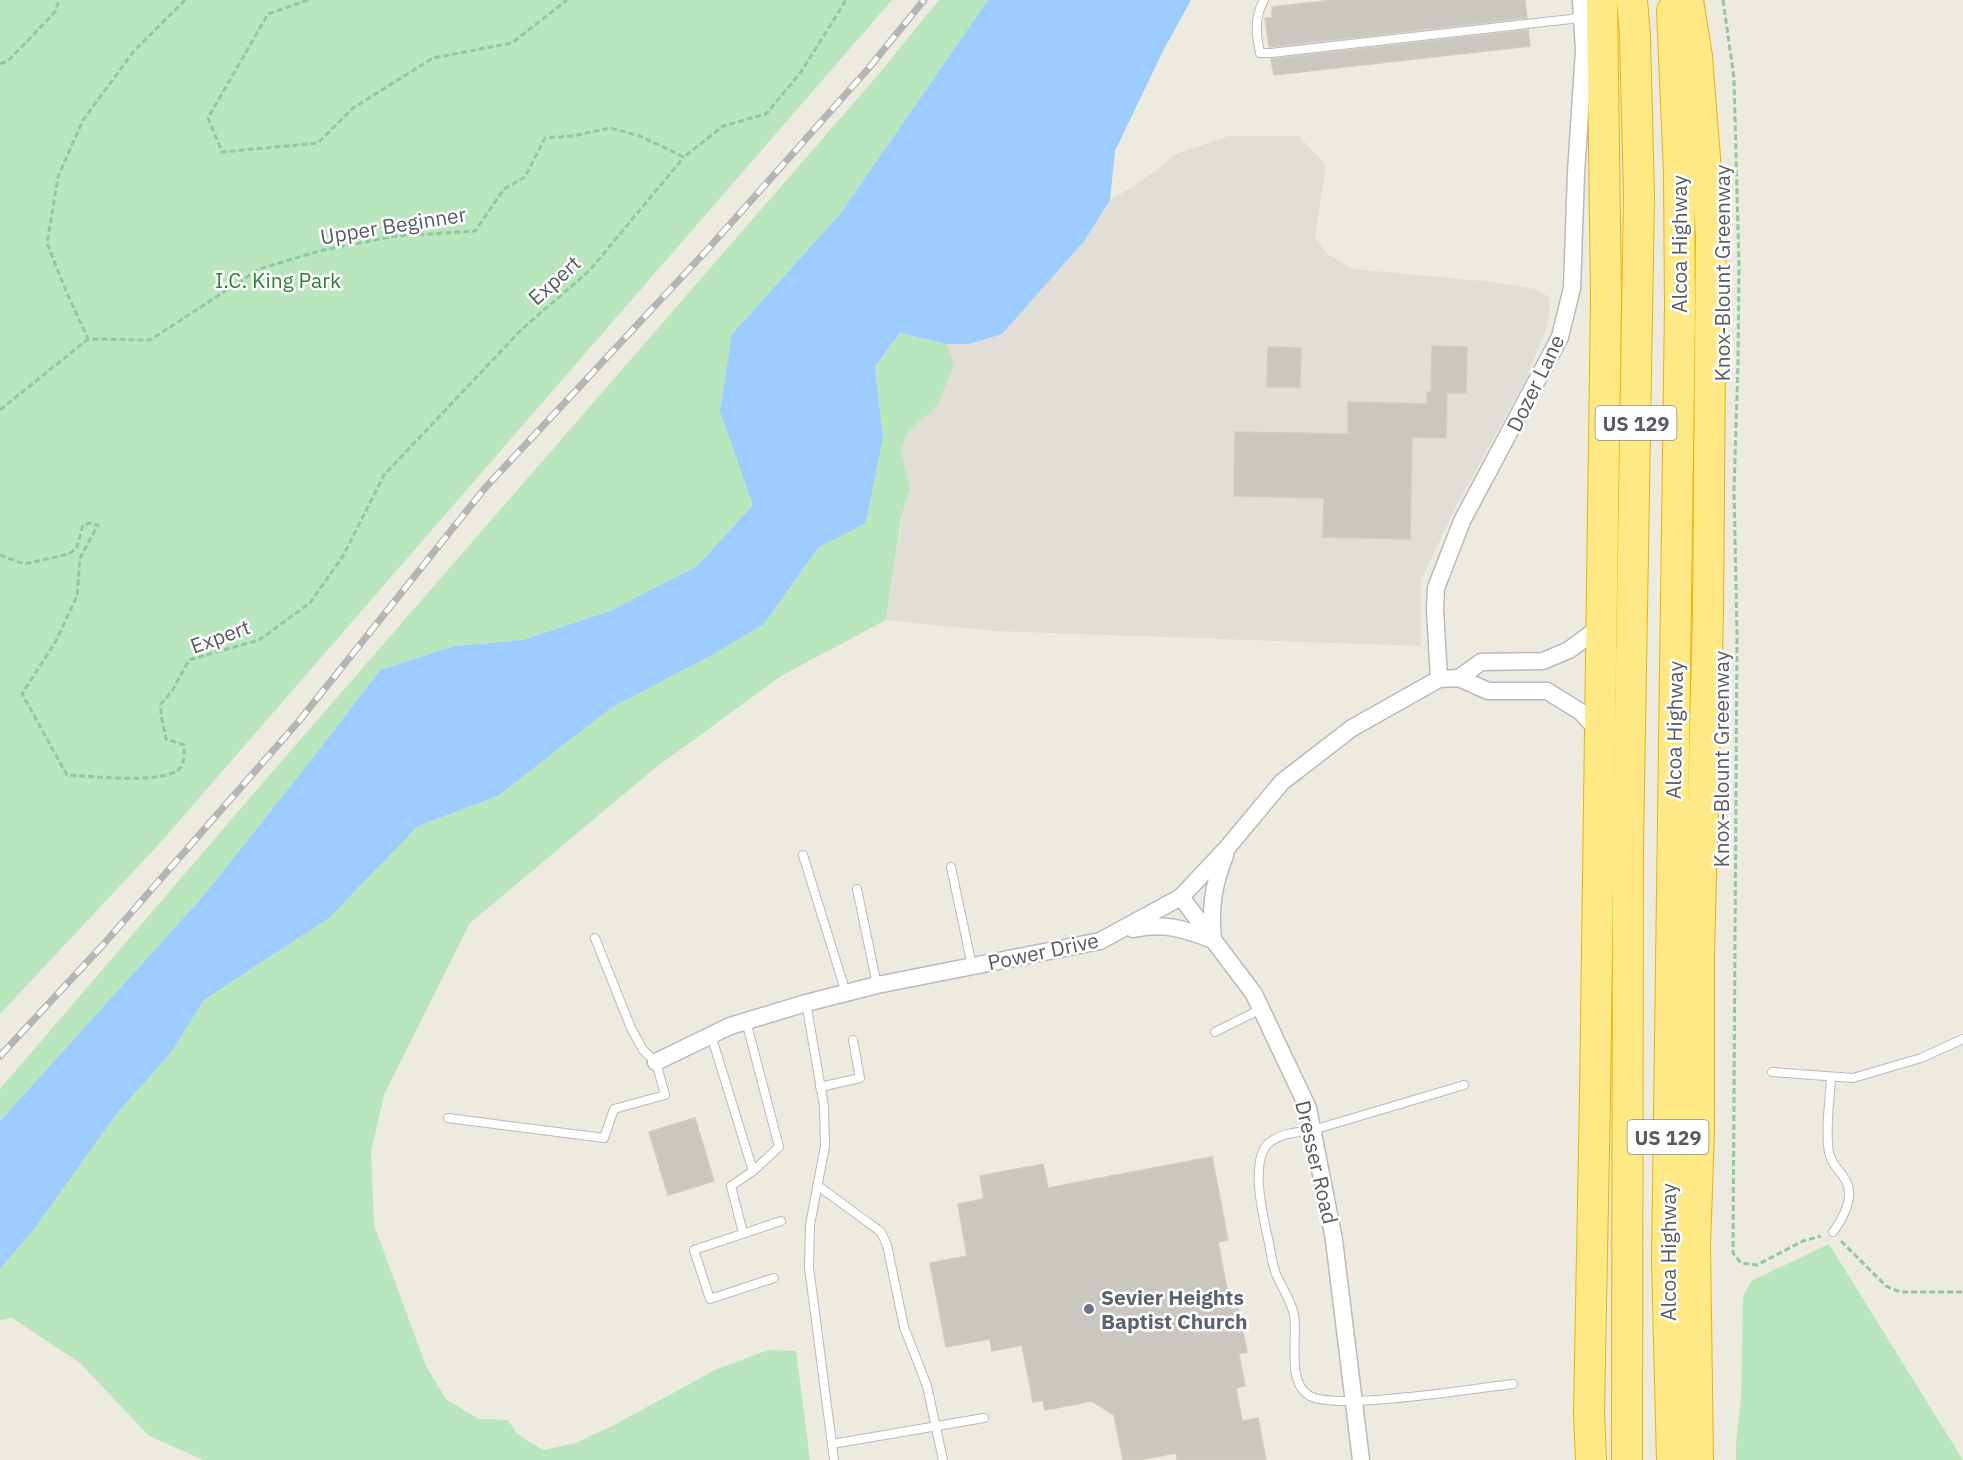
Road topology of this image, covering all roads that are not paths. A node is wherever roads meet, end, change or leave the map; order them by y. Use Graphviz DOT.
graph roads {
  1 [pos="1264,0"];
  2 [pos="1632,0"];
  3 [pos="1671,0"];
  4 [pos="1688,0"];
  5 [pos="1589,5"];
  6 [pos="1600,627"];
  7 [pos="1459,678"];
  8 [pos="1439,679"];
  9 [pos="1600,733"];
  10 [pos="1227,848"];
  11 [pos="803,855"];
  12 [pos="951,867"];
  13 [pos="857,889"];
  14 [pos="1180,897"];
  15 [pos="1115,933"];
  16 [pos="595,938"];
  17 [pos="1213,940"];
  18 [pos="972,966"];
  19 [pos="877,985"];
  20 [pos="846,993"];
  21 [pos="806,1003"];
  22 [pos="1261,1009"];
  23 [pos="746,1021"];
  24 [pos="1215,1032"];
  25 [pos="711,1035"];
  26 [pos="1963,1039"];
  27 [pos="853,1040"];
  28 [pos="656,1062"];
  29 [pos="1772,1072"];
  30 [pos="1831,1077"];
  31 [pos="1464,1085"];
  32 [pos="820,1087"];
  33 [pos="448,1118"];
  34 [pos="1313,1130"];
  35 [pos="753,1171"];
  36 [pos="818,1185"];
  37 [pos="781,1221"];
  38 [pos="1833,1232"];
  39 [pos="743,1233"];
  40 [pos="774,1278"];
  41 [pos="1513,1384"];
  42 [pos="1353,1402"];
  43 [pos="984,1418"];
  44 [pos="936,1426"];
  45 [pos="832,1444"];
  46 [pos="834,1460"];
  47 [pos="943,1460"];
  48 [pos="1361,1460"];
  49 [pos="1591,1460"];
  50 [pos="1627,1460"];
  51 [pos="1672,1460"];
  52 [pos="1698,1460"];
  1 -- 5 [label="lane"];
  2 -- 50 [label="highway, Alcoa Highway / US 129"];
  3 -- 51 [label="highway, Alcoa Highway / US 129"];
  4 -- 52 [label="highway"];
  5 -- 6 [label="highway"];
  5 -- 8 [label="street, Dozer Lane"];
  6 -- 7 [label="street"];
  6 -- 9 [label="highway"];
  7 -- 8 [label="street, Power Drive"];
  7 -- 9 [label="street, Power Drive"];
  8 -- 10 [label="street, Power Drive"];
  9 -- 49 [label="highway"];
  10 -- 14 [label="street, Power Drive"];
  10 -- 17 [label="street"];
  11 -- 20 [label="lane"];
  12 -- 18 [label="lane"];
  13 -- 19 [label="lane"];
  14 -- 15 [label="street, Power Drive"];
  14 -- 17 [label="street, Dresser Road"];
  15 -- 17 [label="street"];
  15 -- 18 [label="street, Power Drive"];
  16 -- 28 [label="lane"];
  17 -- 22 [label="street, Dresser Road"];
  18 -- 19 [label="street, Power Drive"];
  19 -- 20 [label="street, Power Drive"];
  20 -- 21 [label="street, Power Drive"];
  21 -- 23 [label="street, Power Drive"];
  21 -- 32 [label="lane"];
  22 -- 24 [label="lane"];
  22 -- 34 [label="street, Dresser Road"];
  23 -- 25 [label="street, Power Drive"];
  23 -- 35 [label="lane"];
  25 -- 28 [label="street, Power Drive"];
  25 -- 35 [label="lane"];
  26 -- 30 [label="lane"];
  27 -- 32 [label="lane"];
  28 -- 33 [label="lane"];
  29 -- 30 [label="lane"];
  30 -- 38 [label="lane"];
  31 -- 34 [label="lane"];
  32 -- 36 [label="lane"];
  34 -- 42 [label="street, Dresser Road"];
  34 -- 42 [label="lane"];
  35 -- 39 [label="lane"];
  36 -- 44 [label="lane"];
  36 -- 45 [label="lane"];
  37 -- 39 [label="lane"];
  39 -- 40 [label="lane"];
  41 -- 42 [label="lane"];
  42 -- 48 [label="street, Dresser Road"];
  43 -- 44 [label="lane"];
  44 -- 45 [label="lane"];
  44 -- 47 [label="lane"];
  45 -- 46 [label="lane"];
}
